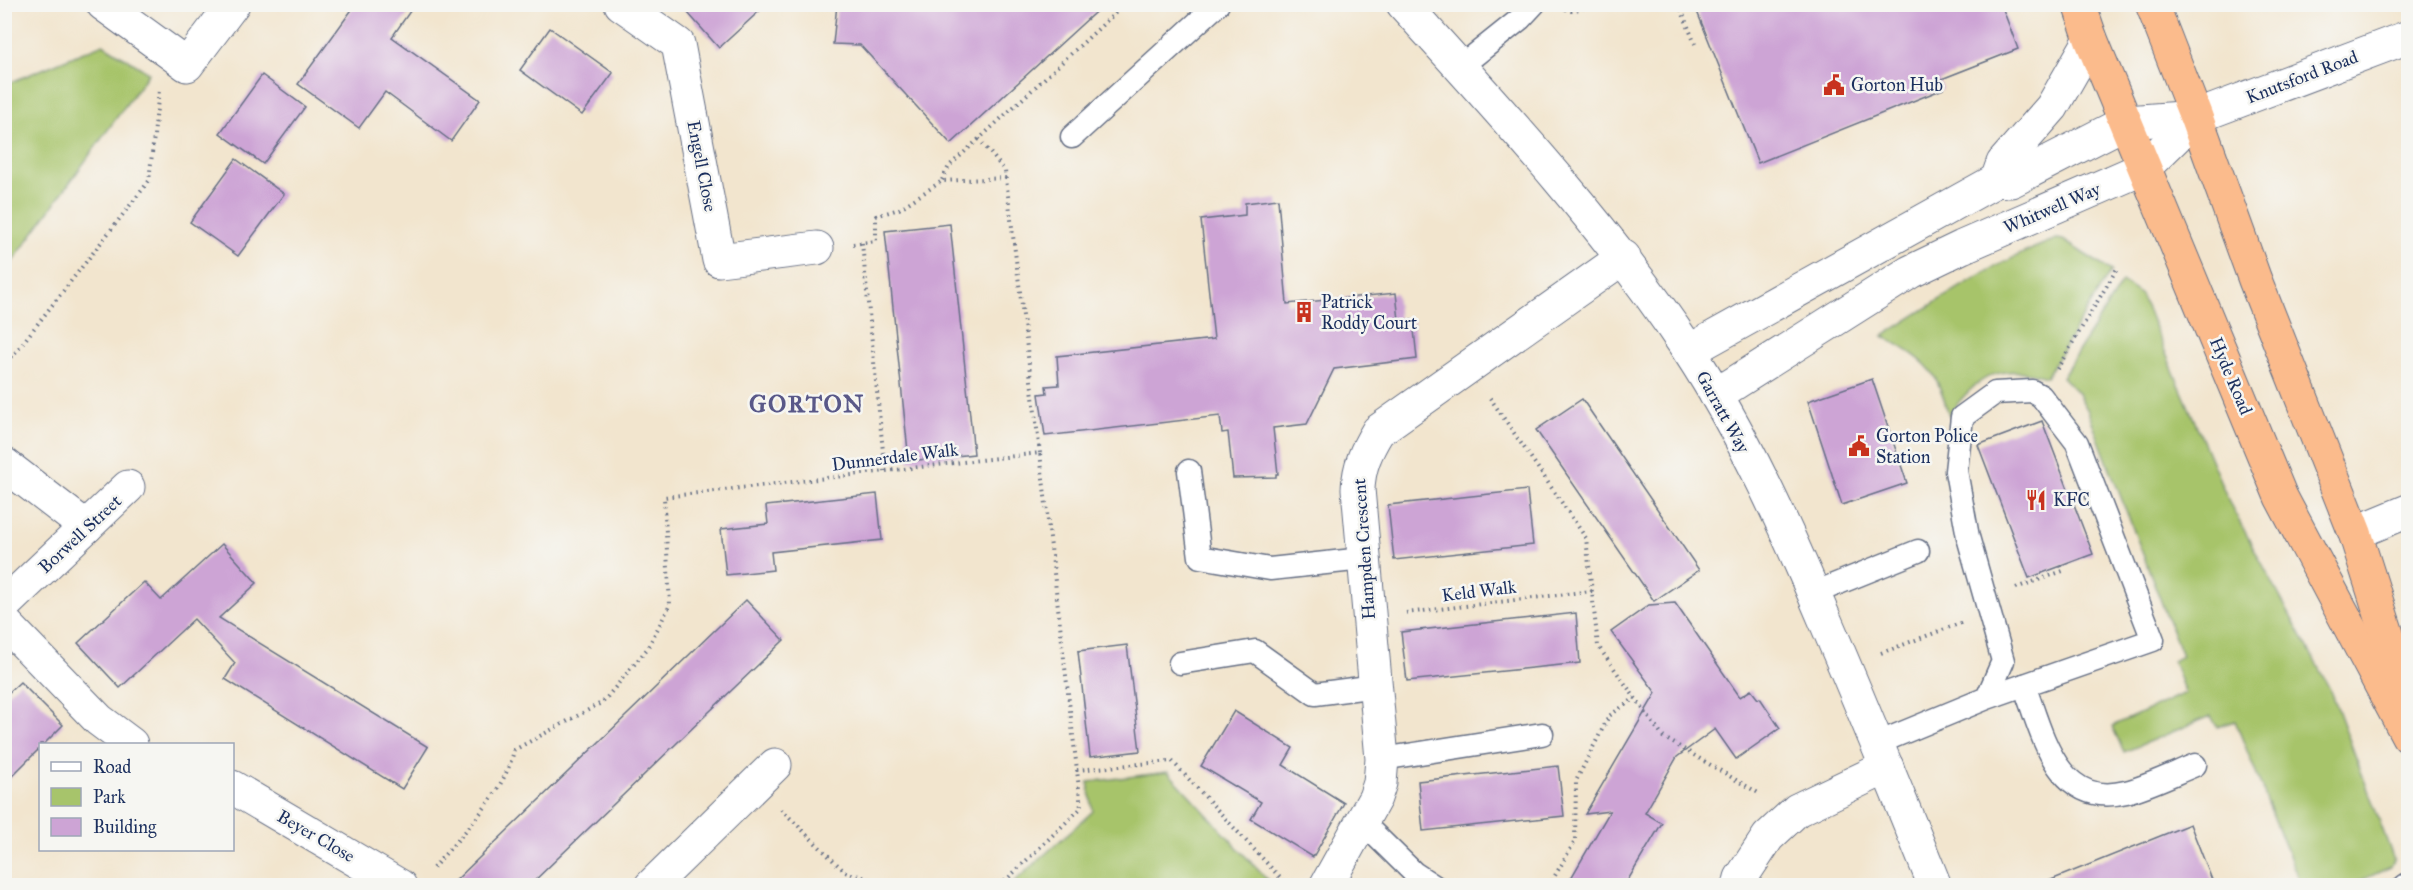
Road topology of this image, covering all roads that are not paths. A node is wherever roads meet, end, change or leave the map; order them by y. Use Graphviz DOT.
graph roads {
  1 [pos="103,4"];
  2 [pos="233,4"];
  3 [pos="621,4"];
  4 [pos="1218,4"];
  5 [pos="1403,4"];
  6 [pos="1534,4"];
  7 [pos="2079,4"];
  8 [pos="2152,4"];
  9 [pos="2409,37"];
  10 [pos="2091,39"];
  11 [pos="1460,67"];
  12 [pos="2196,117"];
  13 [pos="2126,123"];
  14 [pos="1072,137"];
  15 [pos="2144,168"];
  16 [pos="1997,180"];
  17 [pos="817,248"];
  18 [pos="1624,257"];
  19 [pos="1689,351"];
  20 [pos="1716,395"];
  21 [pos="4,464"];
  22 [pos="1189,471"];
  23 [pos="128,488"];
  24 [pos="2409,511"];
  25 [pos="86,527"];
  26 [pos="2355,533"];
  27 [pos="1918,551"];
  28 [pos="1363,559"];
  29 [pos="1814,593"];
  30 [pos="4,605"];
  31 [pos="4,622"];
  32 [pos="1180,663"];
  33 [pos="2024,685"];
  34 [pos="1376,686"];
  35 [pos="1987,698"];
  36 [pos="2409,700"];
  37 [pos="1542,734"];
  38 [pos="2409,736"];
  39 [pos="130,743"];
  40 [pos="1882,755"];
  41 [pos="1382,759"];
  42 [pos="2195,765"];
  43 [pos="765,774"];
  44 [pos="234,788"];
  45 [pos="1363,823"];
  46 [pos="413,881"];
  47 [pos="651,885"];
  48 [pos="1326,885"];
  49 [pos="1434,885"];
  50 [pos="1739,885"];
  51 [pos="1935,885"];
  1 -- 2 [label="street"];
  3 -- 17 [label="street, Engell Close"];
  4 -- 14 [label="lane"];
  5 -- 11 [label="street, Garratt Way"];
  6 -- 11 [label="lane"];
  7 -- 10 [label="highway, Hyde Road"];
  8 -- 12 [label="highway"];
  9 -- 12 [label="street, Knutsford Road"];
  10 -- 13 [label="highway, Hyde Road"];
  10 -- 16 [label="street"];
  11 -- 18 [label="street, Garratt Way"];
  12 -- 13 [label="street"];
  12 -- 15 [label="street, Whitwell Way"];
  12 -- 26 [label="highway"];
  13 -- 15 [label="highway, Hyde Road"];
  13 -- 16 [label="street"];
  15 -- 20 [label="street, Whitwell Way"];
  15 -- 38 [label="highway, Hyde Road"];
  16 -- 19 [label="street"];
  18 -- 19 [label="street, Garratt Way"];
  18 -- 28 [label="street, Hampden Crescent"];
  19 -- 20 [label="street, Garratt Way"];
  20 -- 29 [label="street, Garratt Way"];
  21 -- 25 [label="street"];
  22 -- 28 [label="lane"];
  23 -- 25 [label="street, Borwell Street"];
  24 -- 26 [label="street"];
  25 -- 30 [label="street, Borwell Street"];
  26 -- 36 [label="highway"];
  27 -- 29 [label="lane"];
  28 -- 34 [label="street, Hampden Crescent"];
  29 -- 40 [label="street, Garratt Way"];
  31 -- 39 [label="street"];
  32 -- 34 [label="lane"];
  33 -- 35 [label="lane"];
  33 -- 35 [label="lane"];
  33 -- 42 [label="lane"];
  34 -- 41 [label="street, Hampden Crescent"];
  35 -- 40 [label="lane"];
  37 -- 41 [label="lane"];
  40 -- 50 [label="street"];
  40 -- 51 [label="street, Garratt Way"];
  41 -- 45 [label="street, Hampden Crescent"];
  43 -- 47 [label="street"];
  44 -- 46 [label="street, Beyer Close"];
  45 -- 48 [label="street, Hampden Crescent"];
  45 -- 49 [label="lane"];
}
